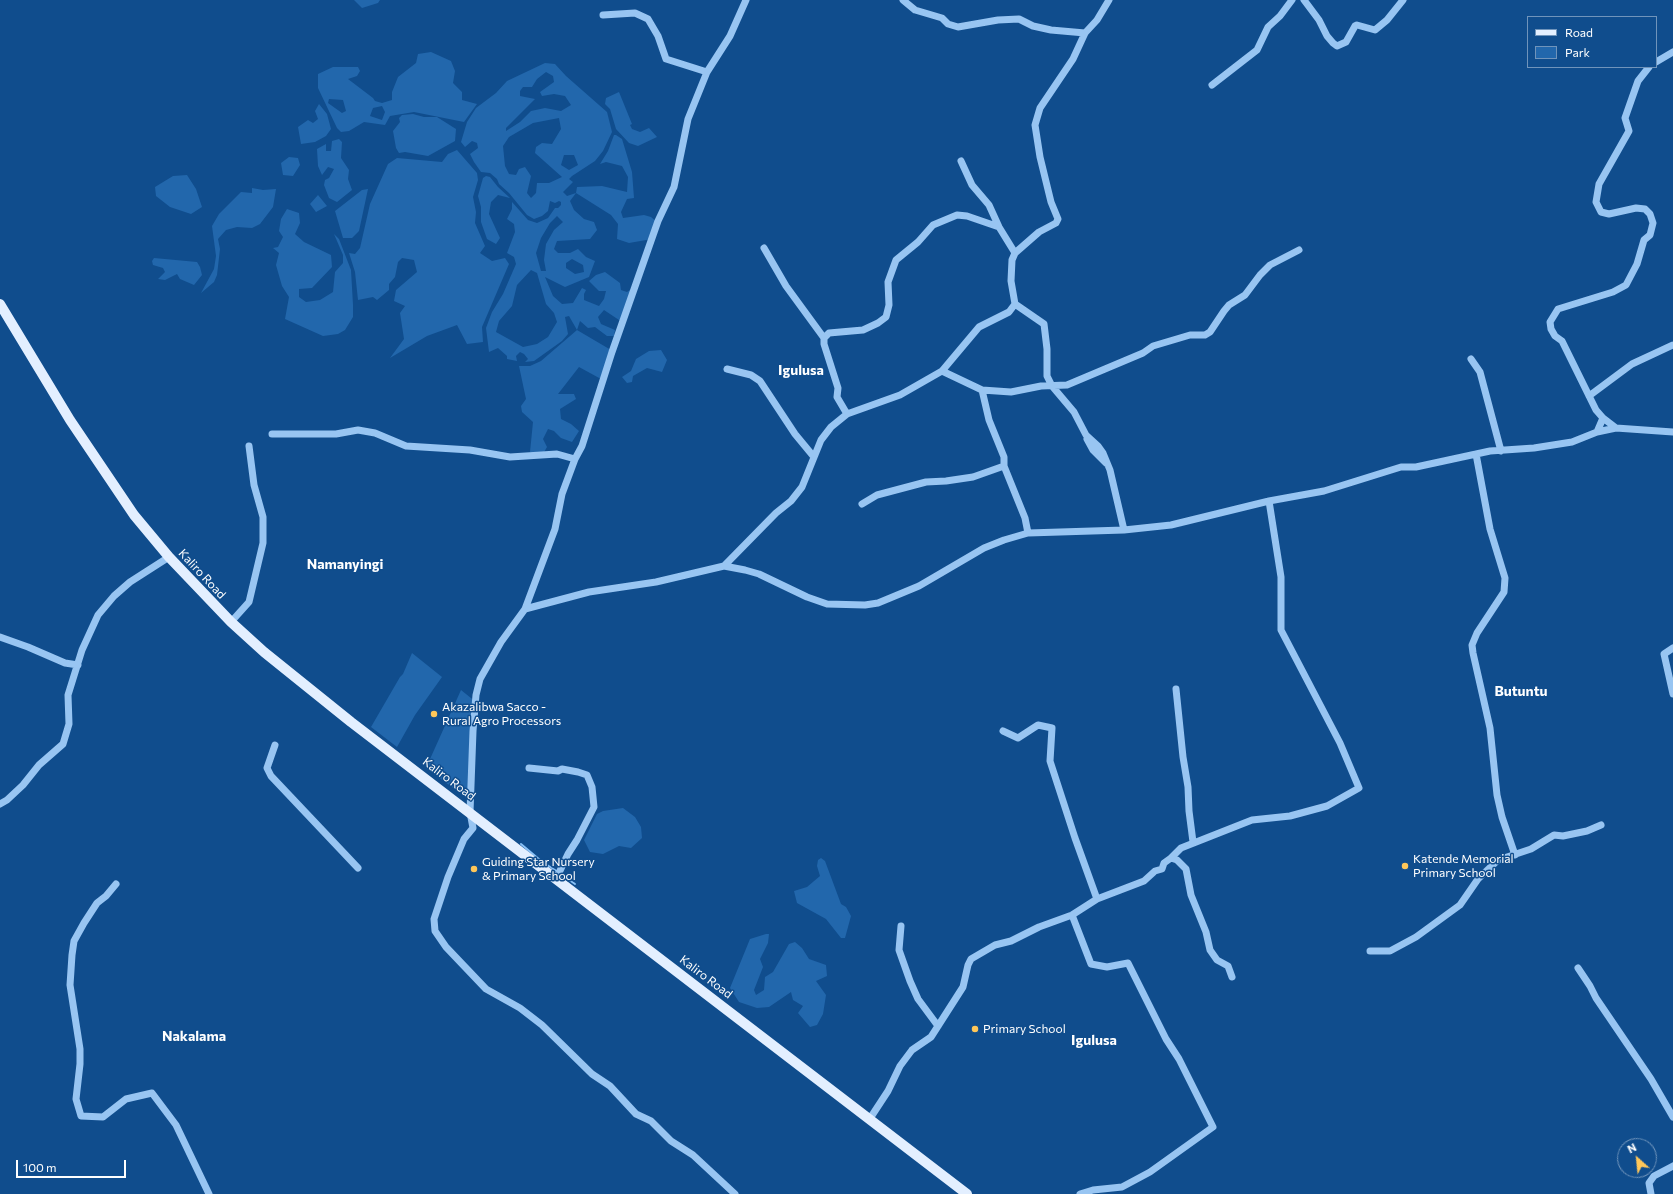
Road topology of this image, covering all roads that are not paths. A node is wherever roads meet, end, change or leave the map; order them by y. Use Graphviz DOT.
graph roads {
  1 [pos="746,0"];
  2 [pos="903,0"];
  3 [pos="1109,0"];
  4 [pos="1292,0"];
  5 [pos="1304,0"];
  6 [pos="1403,0"];
  7 [pos="603,14"];
  8 [pos="1085,33"];
  9 [pos="1673,52"];
  10 [pos="1657,61"];
  11 [pos="1648,68"];
  12 [pos="707,72"];
  13 [pos="1212,85"];
  14 [pos="961,161"];
  15 [pos="999,228"];
  16 [pos="764,248"];
  17 [pos="1299,250"];
  18 [pos="1015,253"];
  19 [pos="0,304"];
  20 [pos="1015,304"];
  21 [pos="824,338"];
  22 [pos="1673,345"];
  23 [pos="1471,359"];
  24 [pos="727,370"];
  25 [pos="942,371"];
  26 [pos="1052,386"];
  27 [pos="982,390"];
  28 [pos="1589,396"];
  29 [pos="847,414"];
  30 [pos="1603,418"];
  31 [pos="1616,428"];
  32 [pos="1598,432"];
  33 [pos="1673,432"];
  34 [pos="272,434"];
  35 [pos="249,446"];
  36 [pos="1501,451"];
  37 [pos="1476,454"];
  38 [pos="814,456"];
  39 [pos="575,459"];
  40 [pos="1004,466"];
  41 [pos="1269,501"];
  42 [pos="862,504"];
  43 [pos="1124,530"];
  44 [pos="1028,533"];
  45 [pos="169,557"];
  46 [pos="724,566"];
  47 [pos="525,609"];
  48 [pos="231,622"];
  49 [pos="0,637"];
  50 [pos="1673,648"];
  51 [pos="78,665"];
  52 [pos="1176,689"];
  53 [pos="1673,694"];
  54 [pos="1003,732"];
  55 [pos="275,745"];
  56 [pos="529,768"];
  57 [pos="0,804"];
  58 [pos="470,812"];
  59 [pos="1601,825"];
  60 [pos="1193,842"];
  61 [pos="1515,855"];
  62 [pos="1171,858"];
  63 [pos="358,868"];
  64 [pos="556,880"];
  65 [pos="116,884"];
  66 [pos="1097,899"];
  67 [pos="1072,915"];
  68 [pos="901,926"];
  69 [pos="1370,951"];
  70 [pos="1578,968"];
  71 [pos="1232,977"];
  72 [pos="938,1026"];
  73 [pos="1673,1117"];
  74 [pos="869,1120"];
  75 [pos="1673,1166"];
  76 [pos="209,1194"];
  77 [pos="735,1194"];
  78 [pos="967,1194"];
  79 [pos="1080,1194"];
  80 [pos="1651,1194"];
  1 -- 12 [label="street"];
  2 -- 8 [label="street"];
  3 -- 8 [label="street"];
  4 -- 13 [label="street"];
  5 -- 6 [label="street"];
  7 -- 12 [label="street"];
  8 -- 18 [label="street"];
  9 -- 10 [label="street"];
  11 -- 28 [label="street"];
  12 -- 39 [label="street"];
  14 -- 15 [label="street"];
  15 -- 18 [label="street"];
  15 -- 21 [label="street"];
  16 -- 21 [label="street"];
  17 -- 26 [label="street"];
  18 -- 20 [label="street"];
  19 -- 45 [label="main road, Kaliro Road"];
  20 -- 25 [label="street"];
  20 -- 26 [label="street"];
  21 -- 29 [label="street"];
  22 -- 28 [label="street"];
  23 -- 36 [label="street"];
  24 -- 38 [label="street"];
  25 -- 27 [label="street"];
  25 -- 29 [label="street"];
  26 -- 27 [label="street"];
  26 -- 43 [label="street"];
  27 -- 40 [label="street"];
  28 -- 30 [label="street"];
  29 -- 38 [label="street"];
  30 -- 31 [label="street"];
  30 -- 32 [label="street"];
  31 -- 32 [label="street"];
  31 -- 33 [label="street"];
  32 -- 36 [label="street"];
  34 -- 39 [label="street"];
  35 -- 48 [label="street"];
  36 -- 37 [label="street"];
  37 -- 41 [label="street"];
  37 -- 61 [label="street"];
  38 -- 46 [label="street"];
  39 -- 47 [label="street"];
  40 -- 42 [label="street"];
  40 -- 44 [label="street"];
  41 -- 43 [label="street"];
  41 -- 60 [label="street"];
  43 -- 44 [label="street"];
  44 -- 46 [label="street"];
  45 -- 48 [label="main road, Kaliro Road"];
  45 -- 51 [label="street"];
  46 -- 47 [label="street"];
  47 -- 58 [label="street"];
  48 -- 58 [label="main road, Kaliro Road"];
  49 -- 51 [label="street"];
  50 -- 53 [label="street"];
  51 -- 57 [label="street"];
  52 -- 60 [label="street"];
  54 -- 66 [label="street"];
  55 -- 63 [label="street"];
  56 -- 64 [label="street"];
  58 -- 64 [label="main road, Kaliro Road"];
  58 -- 77 [label="street"];
  59 -- 61 [label="street"];
  60 -- 62 [label="street"];
  61 -- 69 [label="street"];
  62 -- 66 [label="street"];
  62 -- 71 [label="street"];
  64 -- 74 [label="main road, Kaliro Road"];
  65 -- 76 [label="street"];
  66 -- 67 [label="street"];
  67 -- 72 [label="street"];
  67 -- 79 [label="street"];
  68 -- 72 [label="street"];
  70 -- 73 [label="street"];
  72 -- 74 [label="street"];
  74 -- 78 [label="main road, Kaliro Road"];
  75 -- 80 [label="street"];
}
